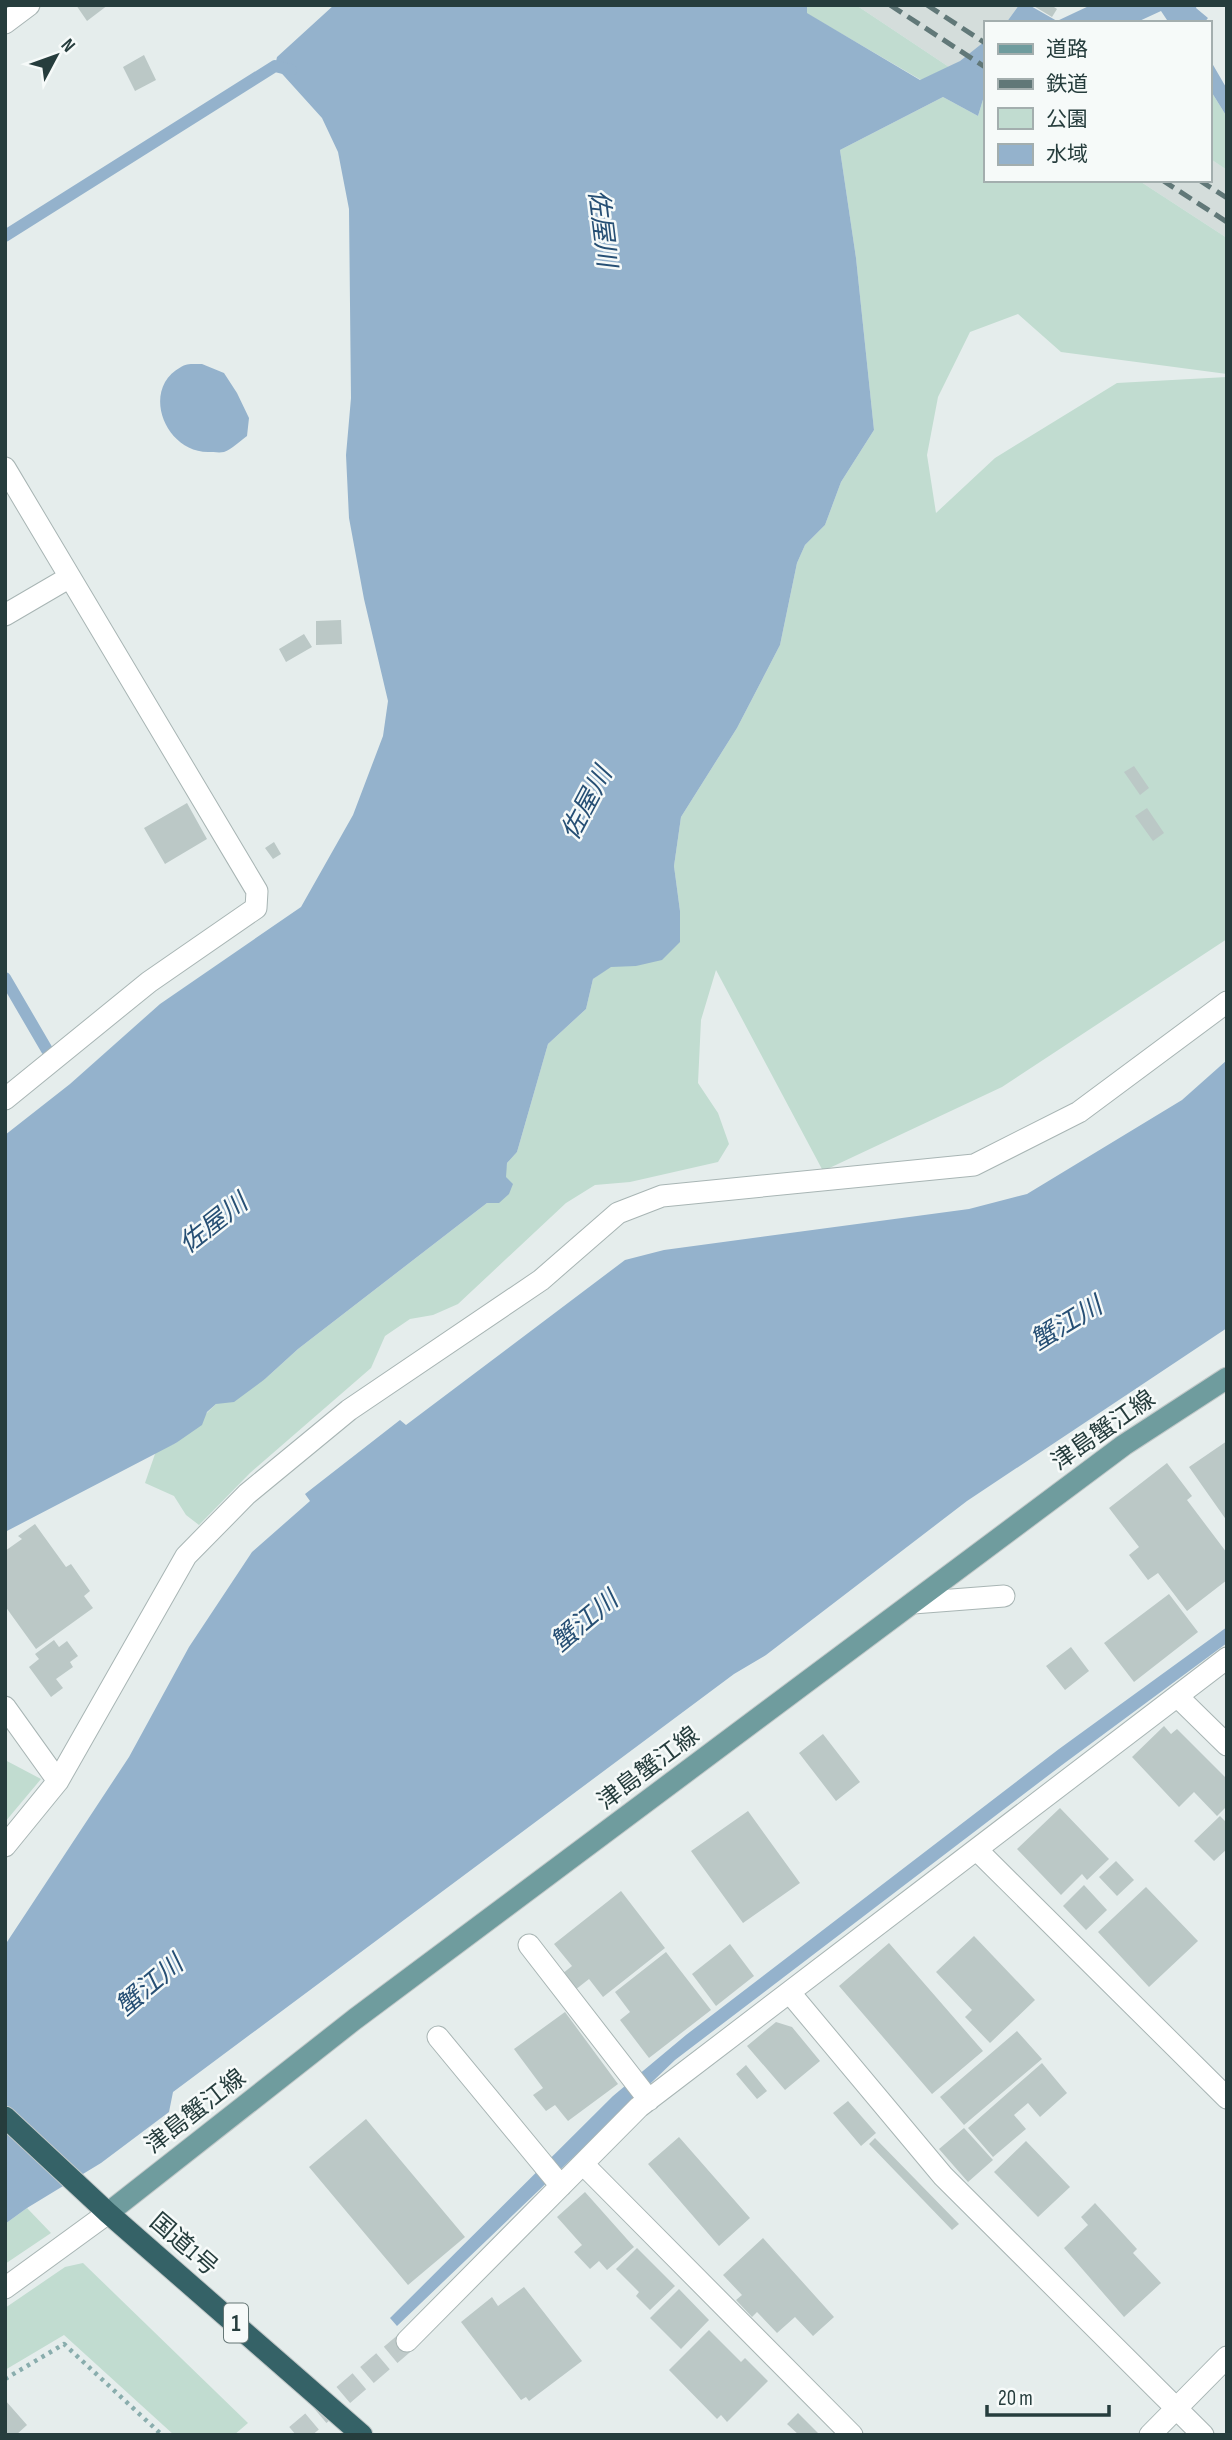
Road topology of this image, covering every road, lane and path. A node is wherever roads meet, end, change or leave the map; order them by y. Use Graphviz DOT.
graph roads {
  1 [pos="29,5"];
  2 [pos="5,23"];
  3 [pos="5,468"];
  4 [pos="70,577"];
  5 [pos="5,615"];
  6 [pos="1227,1002"];
  7 [pos="5,1099"];
  8 [pos="1227,1378"];
  9 [pos="1004,1596"];
  10 [pos="913,1603"];
  11 [pos="1227,1658"];
  12 [pos="1177,1696"];
  13 [pos="5,1707"];
  14 [pos="1227,1745"];
  15 [pos="58,1781"];
  16 [pos="5,1846"];
  17 [pos="977,1850"];
  18 [pos="529,1945"];
  19 [pos="790,1993"];
  20 [pos="438,2037"];
  21 [pos="641,2090"];
  22 [pos="1227,2098"];
  23 [pos="5,2117"];
  24 [pos="583,2164"];
  25 [pos="558,2182"];
  26 [pos="108,2213"];
  27 [pos="5,2288"];
  28 [pos="407,2341"];
  29 [pos="1227,2357"];
  30 [pos="5,2379"];
  31 [pos="1176,2408"];
  32 [pos="162,2435"];
  33 [pos="362,2435"];
  34 [pos="852,2435"];
  35 [pos="1150,2435"];
  36 [pos="1203,2435"];
  1 -- 2 [label="street"];
  3 -- 4 [label="street"];
  4 -- 5 [label="street"];
  4 -- 7 [label="street"];
  6 -- 15 [label="street"];
  8 -- 10 [label="main road, 津島蟹江線"];
  9 -- 10 [label="street"];
  10 -- 26 [label="main road, 津島蟹江線"];
  11 -- 12 [label="street"];
  12 -- 14 [label="street"];
  12 -- 17 [label="street"];
  13 -- 15 [label="street"];
  15 -- 16 [label="street"];
  17 -- 19 [label="street"];
  17 -- 22 [label="street"];
  18 -- 21 [label="street"];
  19 -- 21 [label="street"];
  19 -- 31 [label="street"];
  20 -- 25 [label="street"];
  21 -- 24 [label="street"];
  23 -- 26 [label="highway, 国道1号 / 1"];
  24 -- 25 [label="street"];
  24 -- 34 [label="street"];
  25 -- 28 [label="street"];
  26 -- 27 [label="street"];
  26 -- 33 [label="highway, 国道1号 / 1"];
  29 -- 31 [label="street"];
  30 -- 32 [label="path"];
  31 -- 35 [label="street"];
  31 -- 36 [label="street"];
}
